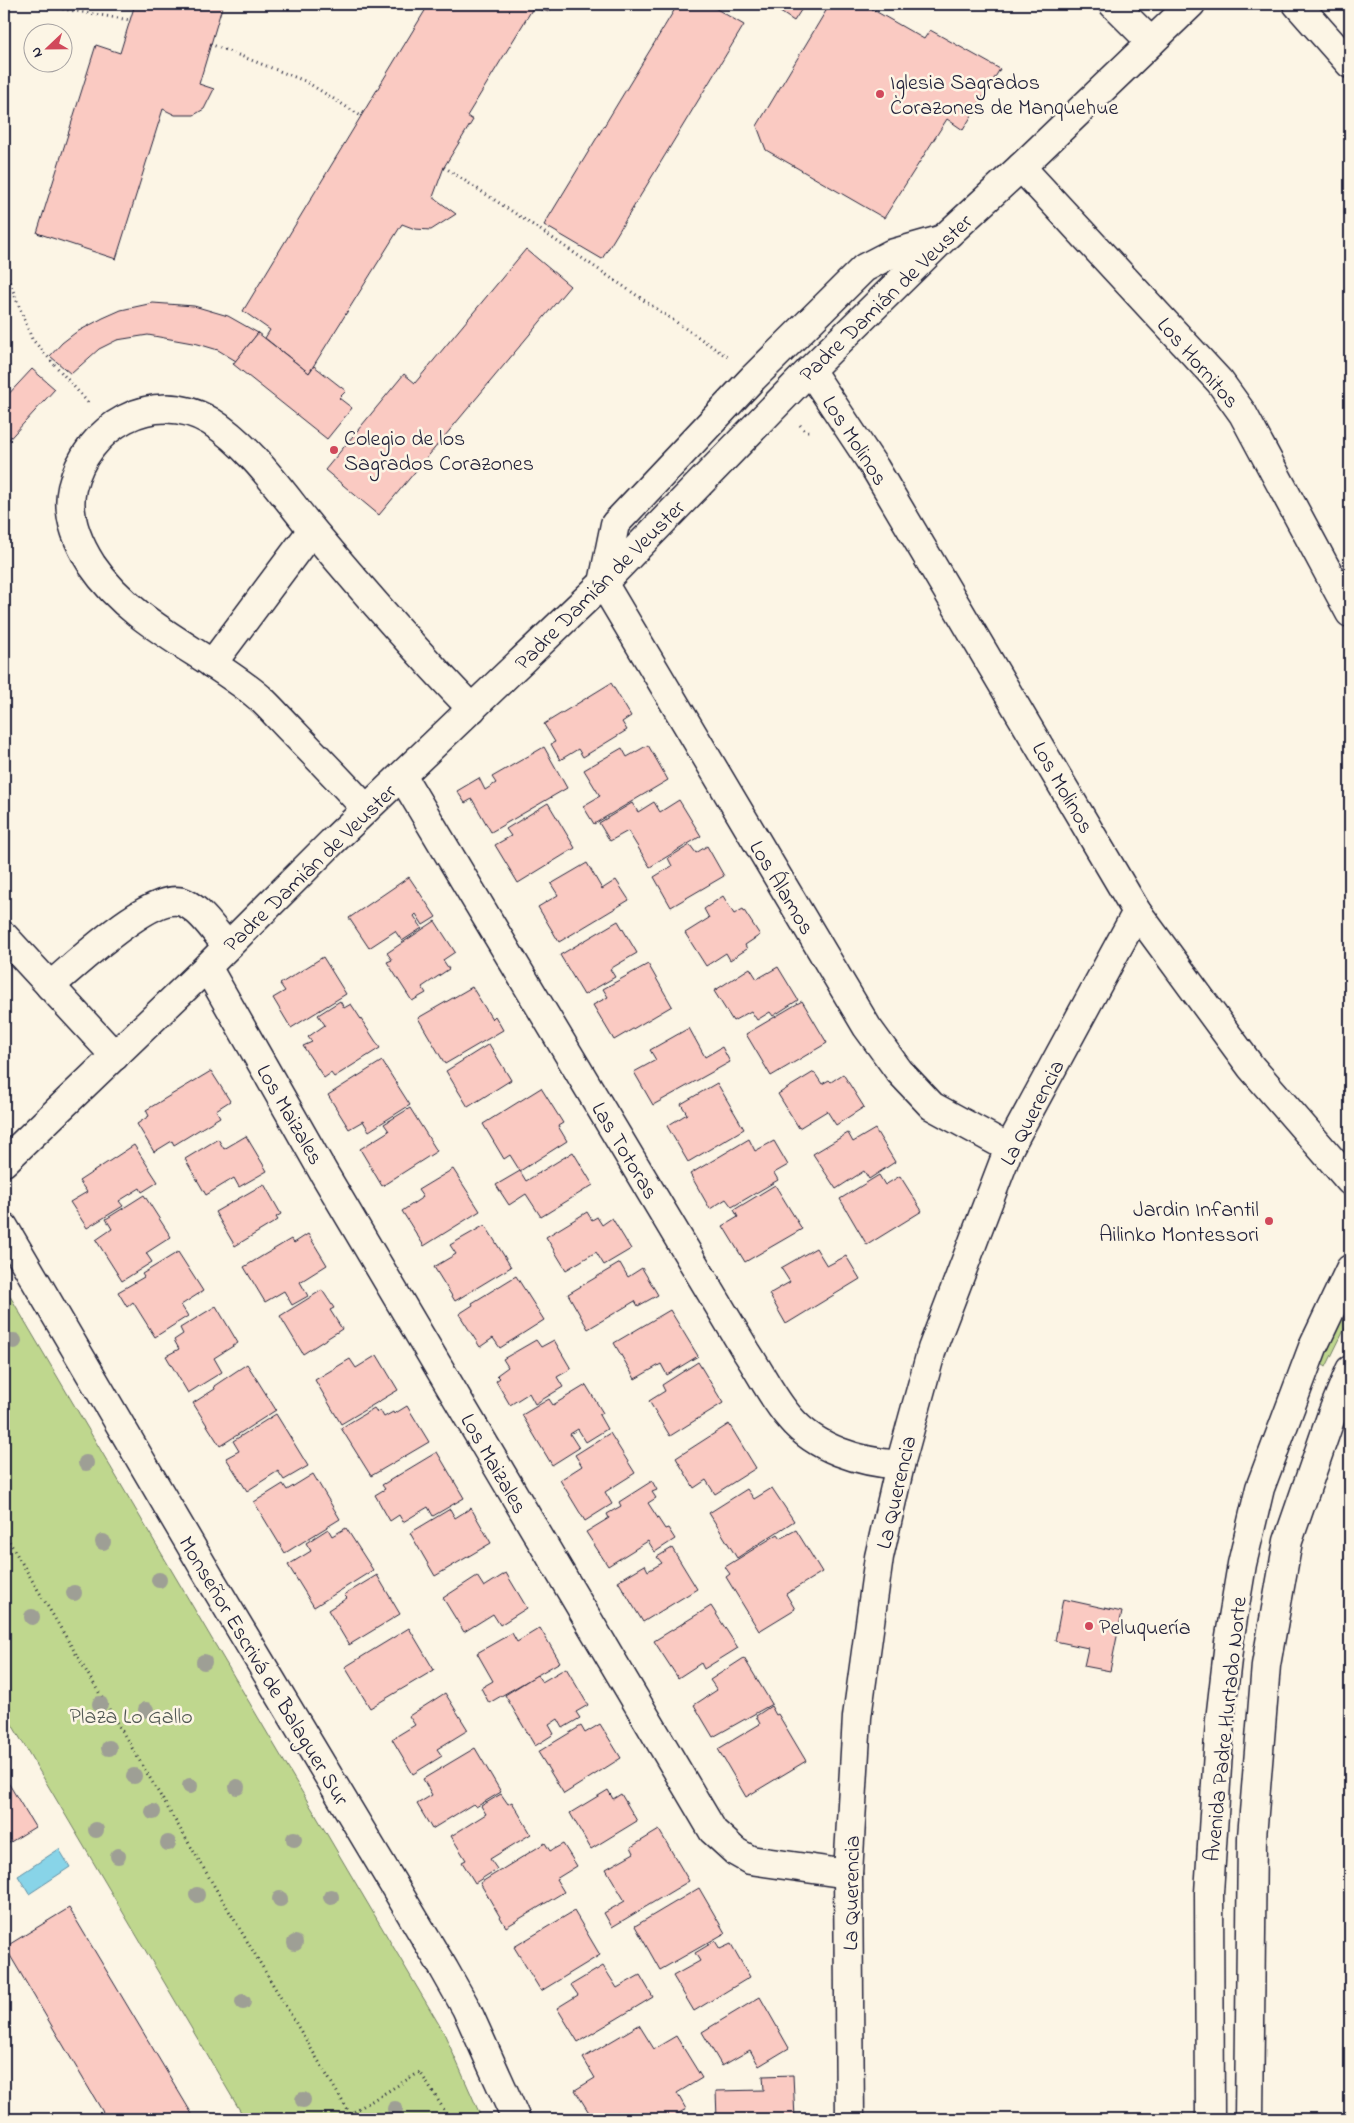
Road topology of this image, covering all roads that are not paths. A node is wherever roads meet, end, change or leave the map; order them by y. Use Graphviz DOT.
graph roads {
  1 [pos="1113,4"];
  2 [pos="1192,4"];
  3 [pos="1297,4"];
  4 [pos="1151,42"];
  5 [pos="1350,64"];
  6 [pos="1021,167"];
  7 [pos="943,239"];
  8 [pos="810,370"];
  9 [pos="312,530"];
  10 [pos="603,582"];
  11 [pos="1350,613"];
  12 [pos="212,664"];
  13 [pos="472,708"];
  14 [pos="402,776"];
  15 [pos="366,809"];
  16 [pos="1137,912"];
  17 [pos="4,936"];
  18 [pos="227,946"];
  19 [pos="207,967"];
  20 [pos="50,986"];
  21 [pos="115,1056"];
  22 [pos="1009,1148"];
  23 [pos="4,1162"];
  24 [pos="1350,1181"];
  25 [pos="4,1227"];
  26 [pos="1350,1269"];
  27 [pos="1350,1370"];
  28 [pos="900,1465"];
  29 [pos="848,1874"];
  30 [pos="516,2119"];
  31 [pos="850,2119"];
  32 [pos="1210,2119"];
  33 [pos="1249,2119"];
  1 -- 4 [label="street"];
  2 -- 4 [label="street, Padre Damián de Veuster"];
  3 -- 5 [label="street"];
  4 -- 6 [label="street, Padre Damián de Veuster"];
  6 -- 7 [label="street, Padre Damián de Veuster"];
  6 -- 11 [label="street, Los Hornitos"];
  7 -- 8 [label="street, Padre Damián de Veuster"];
  7 -- 10 [label="street"];
  8 -- 10 [label="street, Padre Damián de Veuster"];
  8 -- 16 [label="street, Los Molinos"];
  9 -- 12 [label="street"];
  9 -- 12 [label="street"];
  9 -- 13 [label="street"];
  10 -- 13 [label="street, Padre Damián de Veuster"];
  10 -- 22 [label="street, Los Álamos"];
  12 -- 15 [label="street"];
  13 -- 14 [label="street, Padre Damián de Veuster"];
  14 -- 15 [label="street, Padre Damián de Veuster"];
  14 -- 28 [label="street, Las Totoras"];
  15 -- 18 [label="street, Padre Damián de Veuster"];
  16 -- 22 [label="street, La Querencia"];
  16 -- 24 [label="street, Los Molinos"];
  17 -- 20 [label="street"];
  18 -- 19 [label="street, Padre Damián de Veuster"];
  18 -- 20 [label="street"];
  19 -- 21 [label="street, Padre Damián de Veuster"];
  19 -- 29 [label="street, Los Maizales"];
  20 -- 21 [label="street"];
  21 -- 23 [label="street, Padre Damián de Veuster"];
  22 -- 28 [label="street, La Querencia"];
  25 -- 30 [label="street, Monseñor Escrivá de Balaguer Sur"];
  26 -- 32 [label="street, Avenida Padre Hurtado Norte"];
  27 -- 33 [label="street, Avenida Padre Hurtado Norte"];
  28 -- 29 [label="street, La Querencia"];
  29 -- 31 [label="street, La Querencia"];
}
